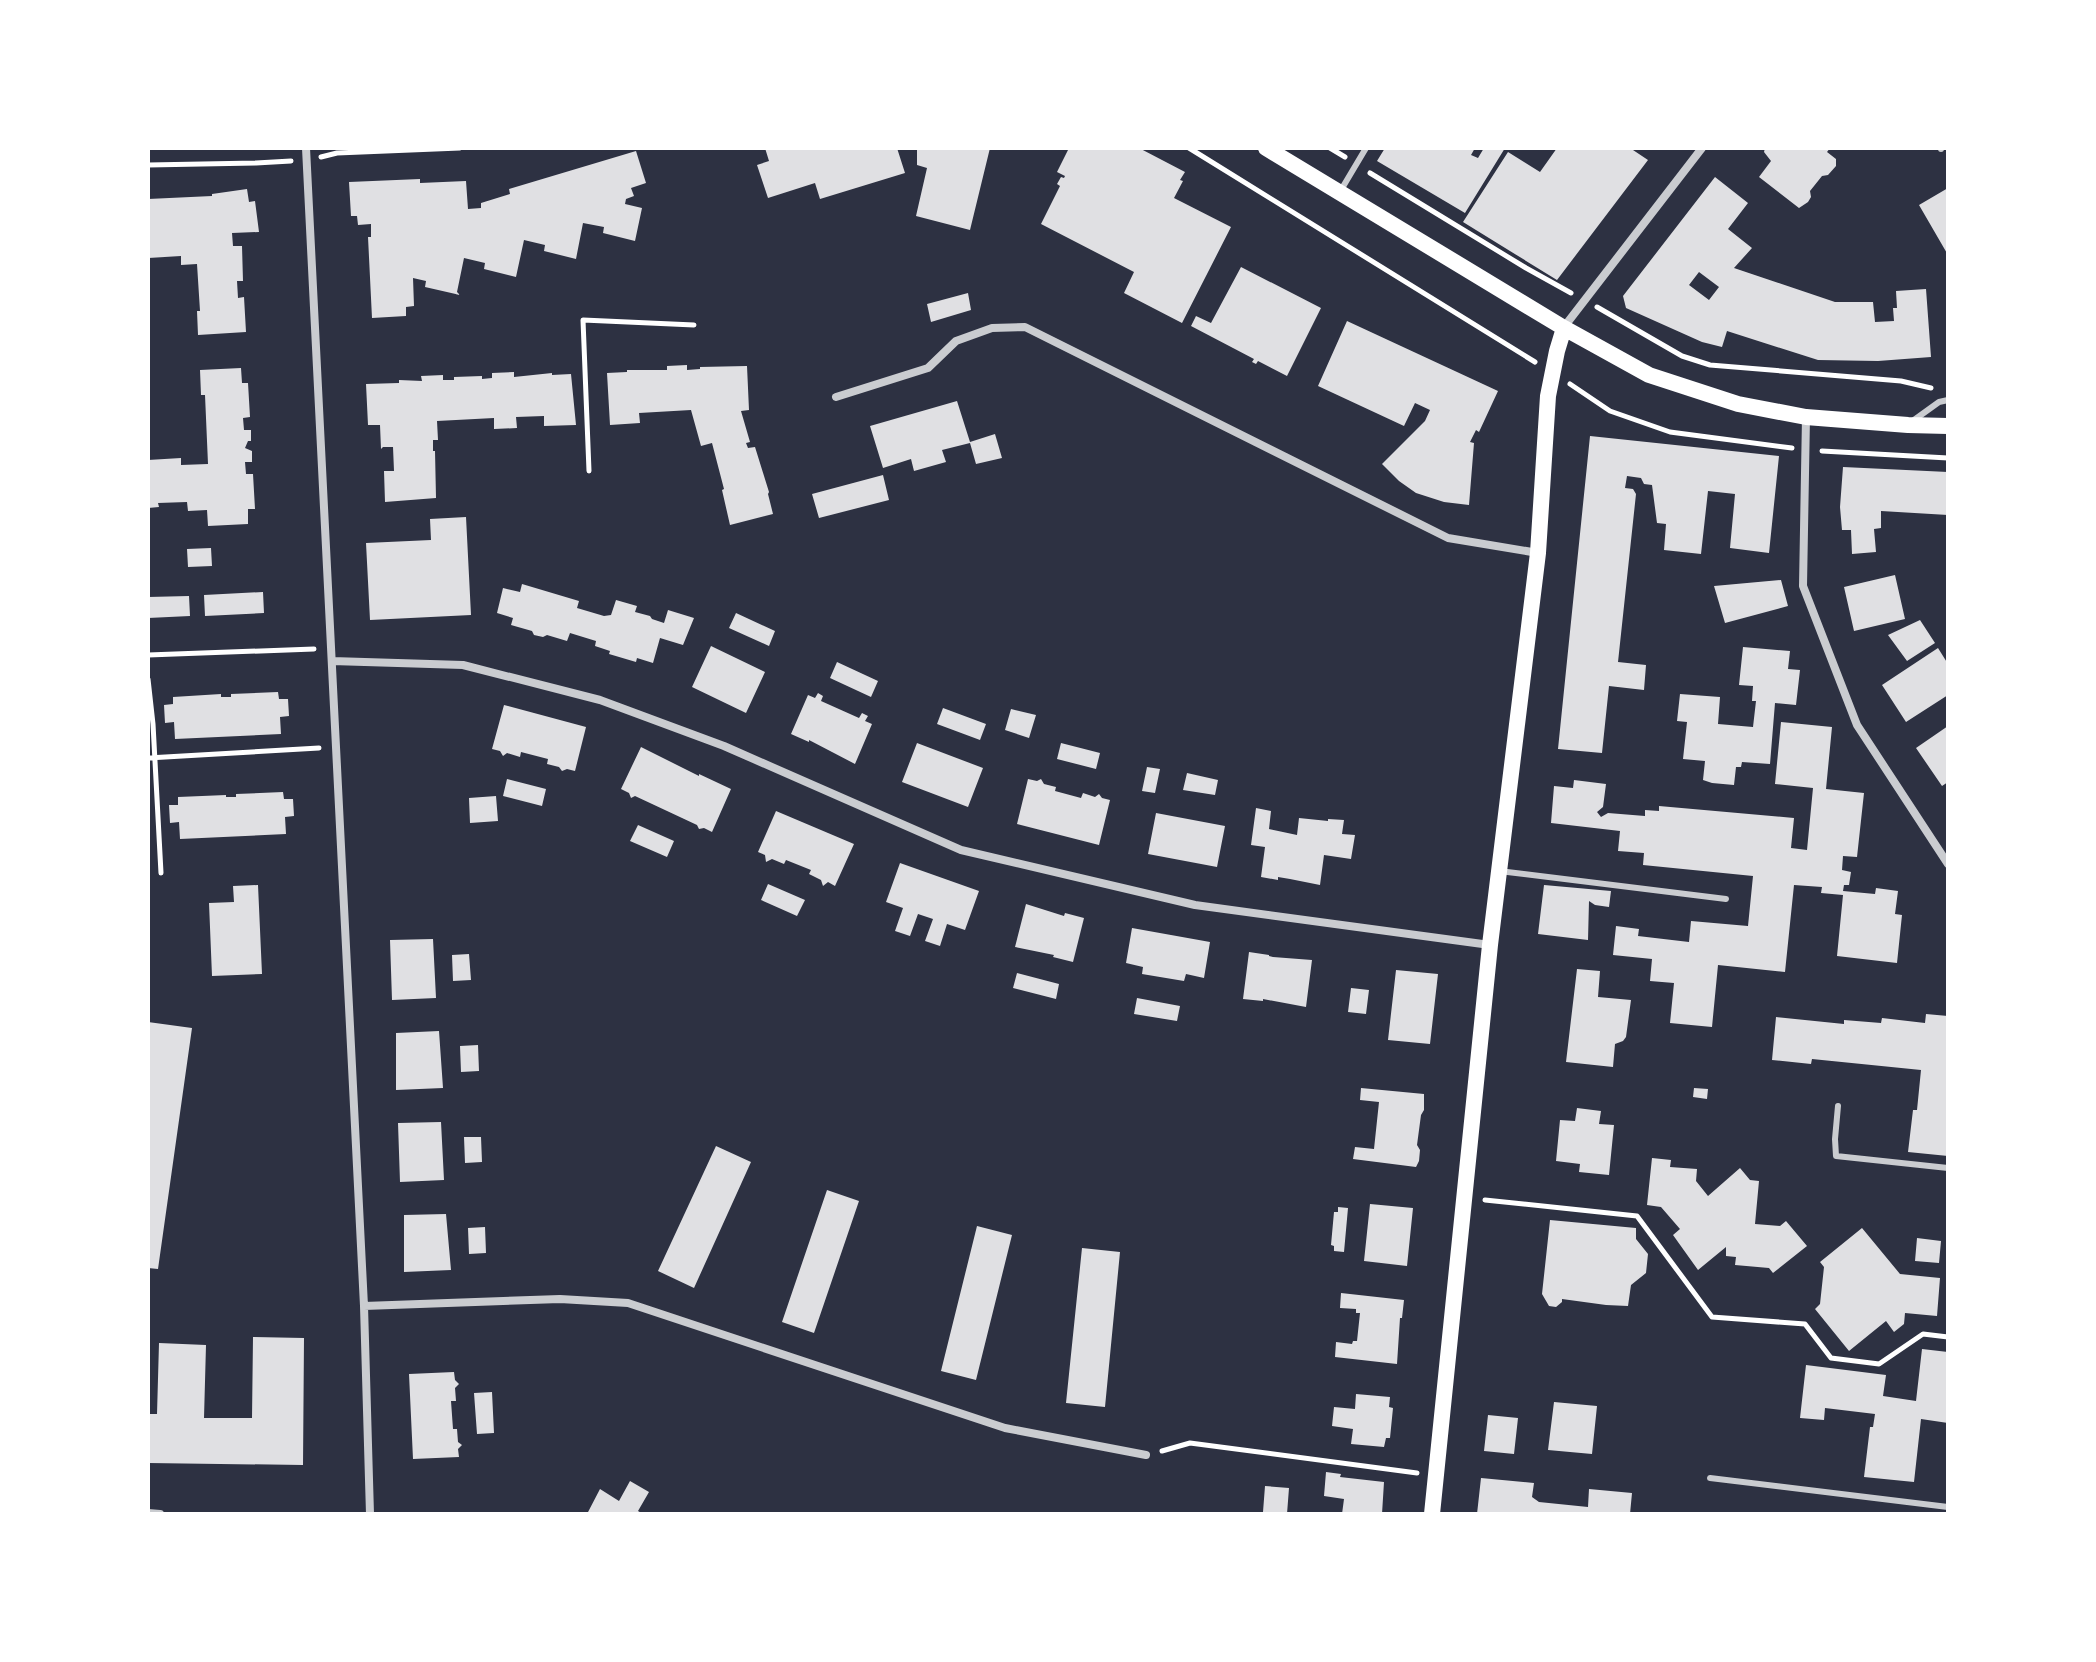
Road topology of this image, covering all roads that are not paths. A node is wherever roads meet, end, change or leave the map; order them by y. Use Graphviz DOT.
graph roads {
  1 [pos="306,148"];
  2 [pos="1266,148"];
  3 [pos="1366,148"];
  4 [pos="1702,148"];
  5 [pos="1339,193"];
  6 [pos="1564,328"];
  7 [pos="836,397"];
  8 [pos="1948,400"];
  9 [pos="1806,417"];
  10 [pos="1908,425"];
  11 [pos="1948,426"];
  12 [pos="1538,553"];
  13 [pos="332,661"];
  14 [pos="1948,864"];
  15 [pos="1499,871"];
  16 [pos="1726,899"];
  17 [pos="1490,945"];
  18 [pos="1838,1106"];
  19 [pos="1948,1168"];
  20 [pos="364,1306"];
  21 [pos="1146,1455"];
  22 [pos="1710,1478"];
  23 [pos="1948,1507"];
  24 [pos="148,1513"];
  25 [pos="160,1514"];
  26 [pos="370,1514"];
  27 [pos="1432,1514"];
  1 -- 13 [label="street"];
  2 -- 5 [label="main road"];
  3 -- 5 [label="lane"];
  4 -- 6 [label="street"];
  5 -- 6 [label="main road"];
  6 -- 9 [label="main road"];
  6 -- 12 [label="main road"];
  7 -- 12 [label="street"];
  8 -- 10 [label="lane"];
  9 -- 10 [label="main road"];
  9 -- 14 [label="street"];
  10 -- 11 [label="main road"];
  12 -- 15 [label="main road"];
  13 -- 17 [label="street"];
  13 -- 20 [label="street"];
  15 -- 16 [label="lane"];
  15 -- 17 [label="main road"];
  17 -- 27 [label="main road"];
  18 -- 19 [label="lane"];
  20 -- 21 [label="street"];
  20 -- 26 [label="street"];
  22 -- 23 [label="lane"];
  24 -- 25 [label="street"];
}
